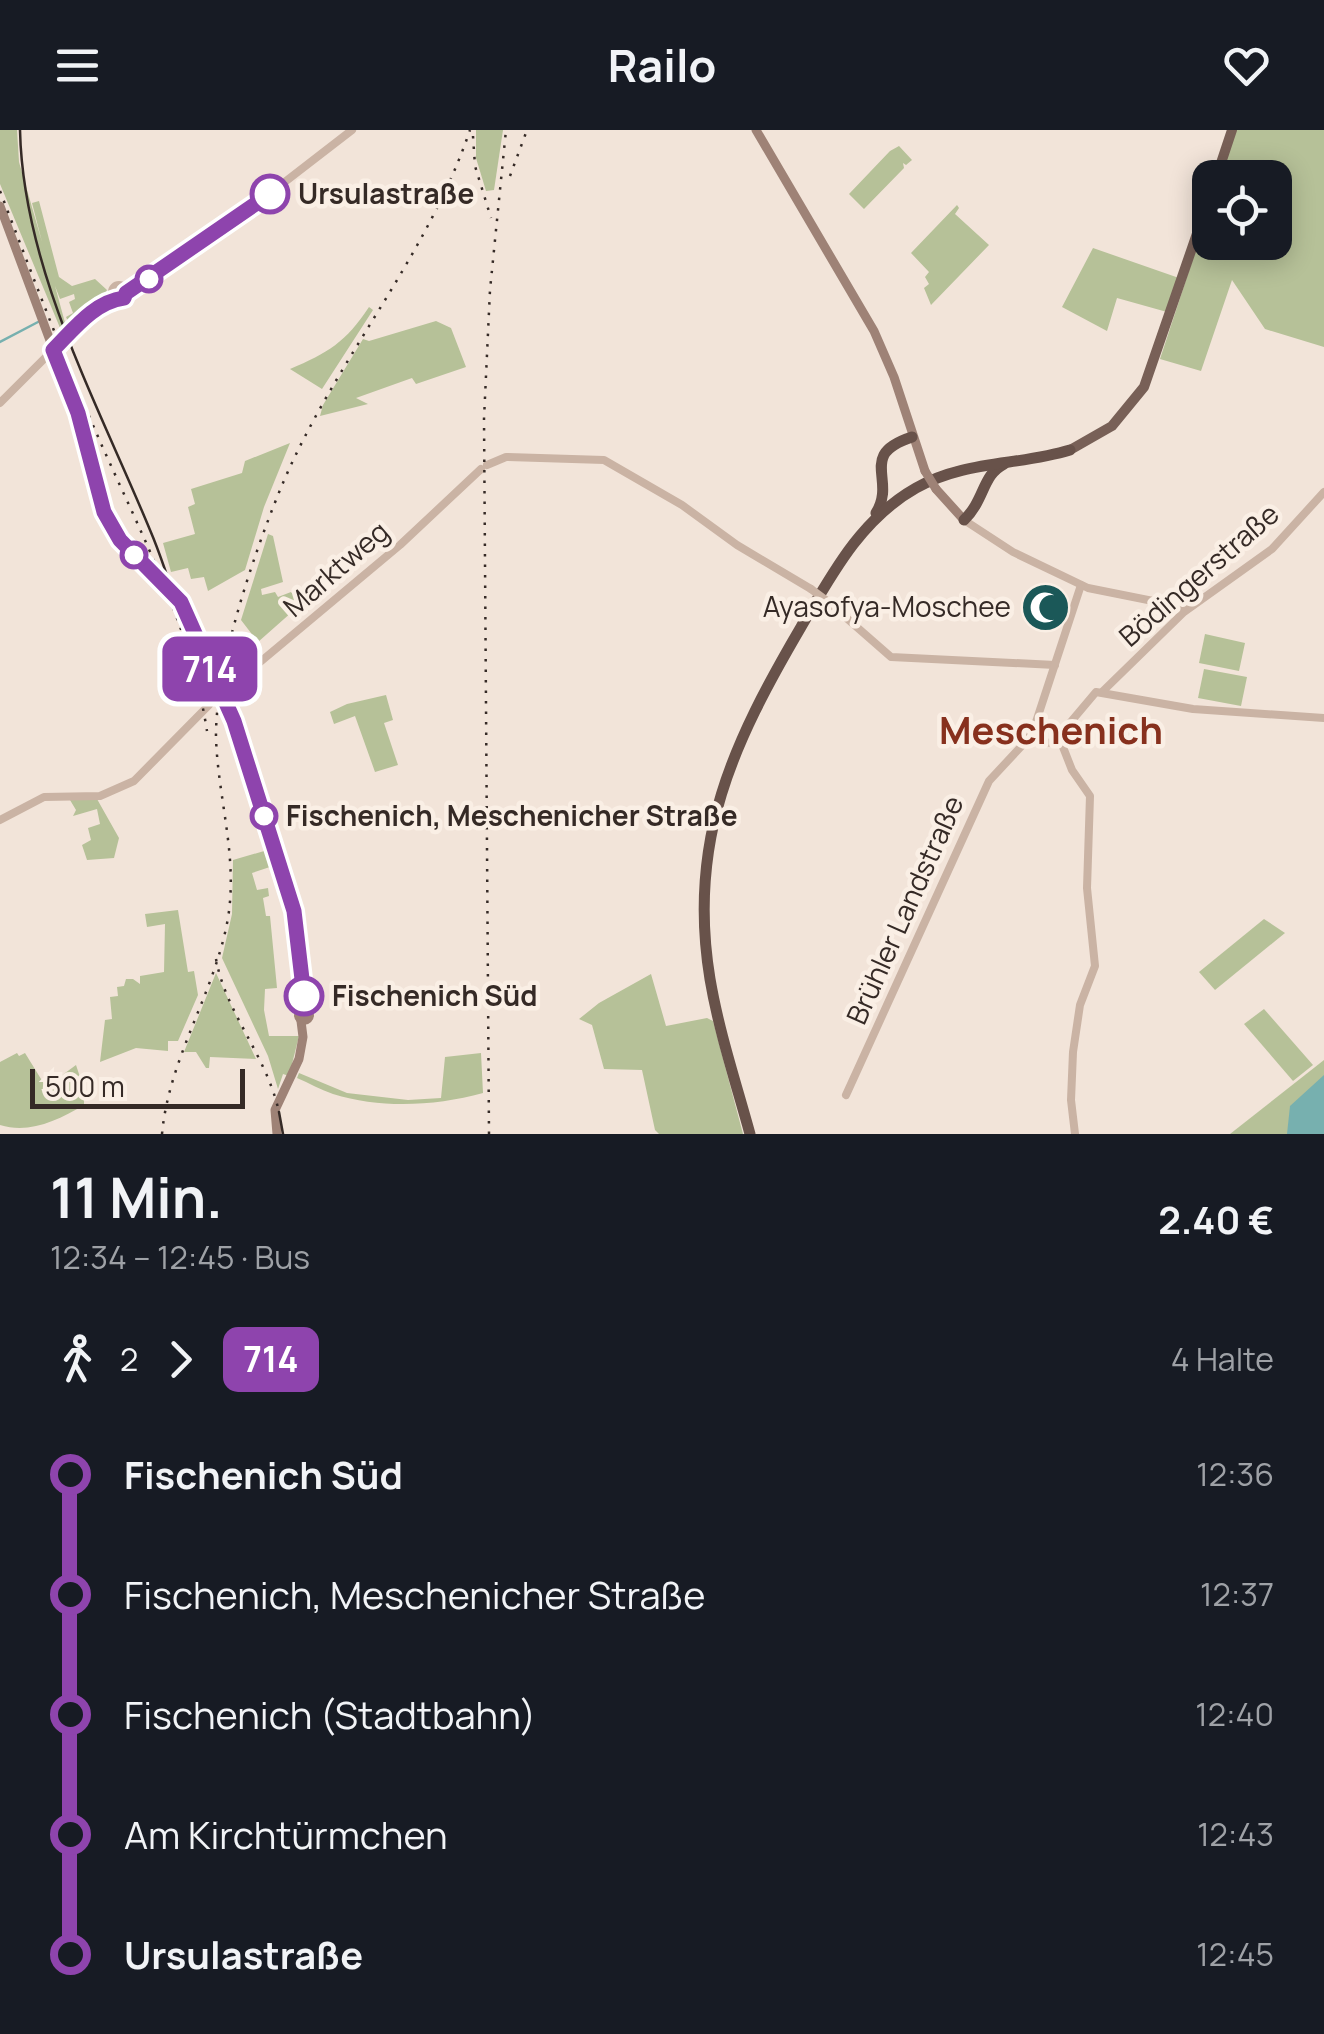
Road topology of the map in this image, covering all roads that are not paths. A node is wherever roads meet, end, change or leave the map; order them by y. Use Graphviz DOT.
graph roads {
  1 [pos="352,130"];
  2 [pos="756,130"];
  3 [pos="1232,130"];
  4 [pos="1222,160"];
  5 [pos="0,206"];
  6 [pos="1192,250"];
  7 [pos="53,350"];
  8 [pos="45,359"];
  9 [pos="57,361"];
  10 [pos="0,403"];
  11 [pos="913,439"];
  12 [pos="1070,450"];
  13 [pos="1012,460"];
  14 [pos="947,473"];
  15 [pos="881,474"];
  16 [pos="929,481"];
  17 [pos="1324,492"];
  18 [pos="980,501"];
  19 [pos="962,519"];
  20 [pos="868,526"];
  21 [pos="1083,589"];
  22 [pos="1183,612"];
  23 [pos="1047,666"];
  24 [pos="212,674"];
  25 [pos="1098,692"];
  26 [pos="225,704"];
  27 [pos="1324,718"];
  28 [pos="1029,738"];
  29 [pos="1061,742"];
  30 [pos="0,820"];
  31 [pos="846,1095"];
  32 [pos="277,1134"];
  33 [pos="750,1134"];
  34 [pos="1075,1134"];
  1 -- 7 [label="street"];
  2 -- 11 [label="main road"];
  3 -- 4 [label="main road"];
  5 -- 7 [label="main road"];
  6 -- 12 [label="main road"];
  7 -- 8 [label="street"];
  7 -- 9 [label="main road"];
  8 -- 9 [label="street"];
  8 -- 10 [label="street"];
  9 -- 24 [label="main road"];
  11 -- 15 [label="highway"];
  11 -- 16 [label="main road"];
  12 -- 13 [label="highway"];
  13 -- 14 [label="highway"];
  13 -- 18 [label="highway"];
  14 -- 16 [label="highway"];
  14 -- 18 [label="highway"];
  15 -- 16 [label="highway"];
  15 -- 20 [label="highway"];
  16 -- 19 [label="main road"];
  16 -- 20 [label="highway"];
  17 -- 22 [label="street, Bödingerstraße"];
  18 -- 19 [label="highway"];
  19 -- 21 [label="street"];
  20 -- 33 [label="highway"];
  21 -- 22 [label="street"];
  21 -- 23 [label="street"];
  22 -- 25 [label="street, Bödingerstraße"];
  23 -- 26 [label="street, Marktweg, bridge"];
  23 -- 28 [label="street, Brühler Landstraße"];
  24 -- 26 [label="main road"];
  24 -- 30 [label="street"];
  25 -- 27 [label="street"];
  25 -- 29 [label="street, Bödingerstraße"];
  26 -- 32 [label="main road"];
  28 -- 29 [label="street"];
  28 -- 31 [label="street, Brühler Landstraße"];
  29 -- 34 [label="street"];
}
